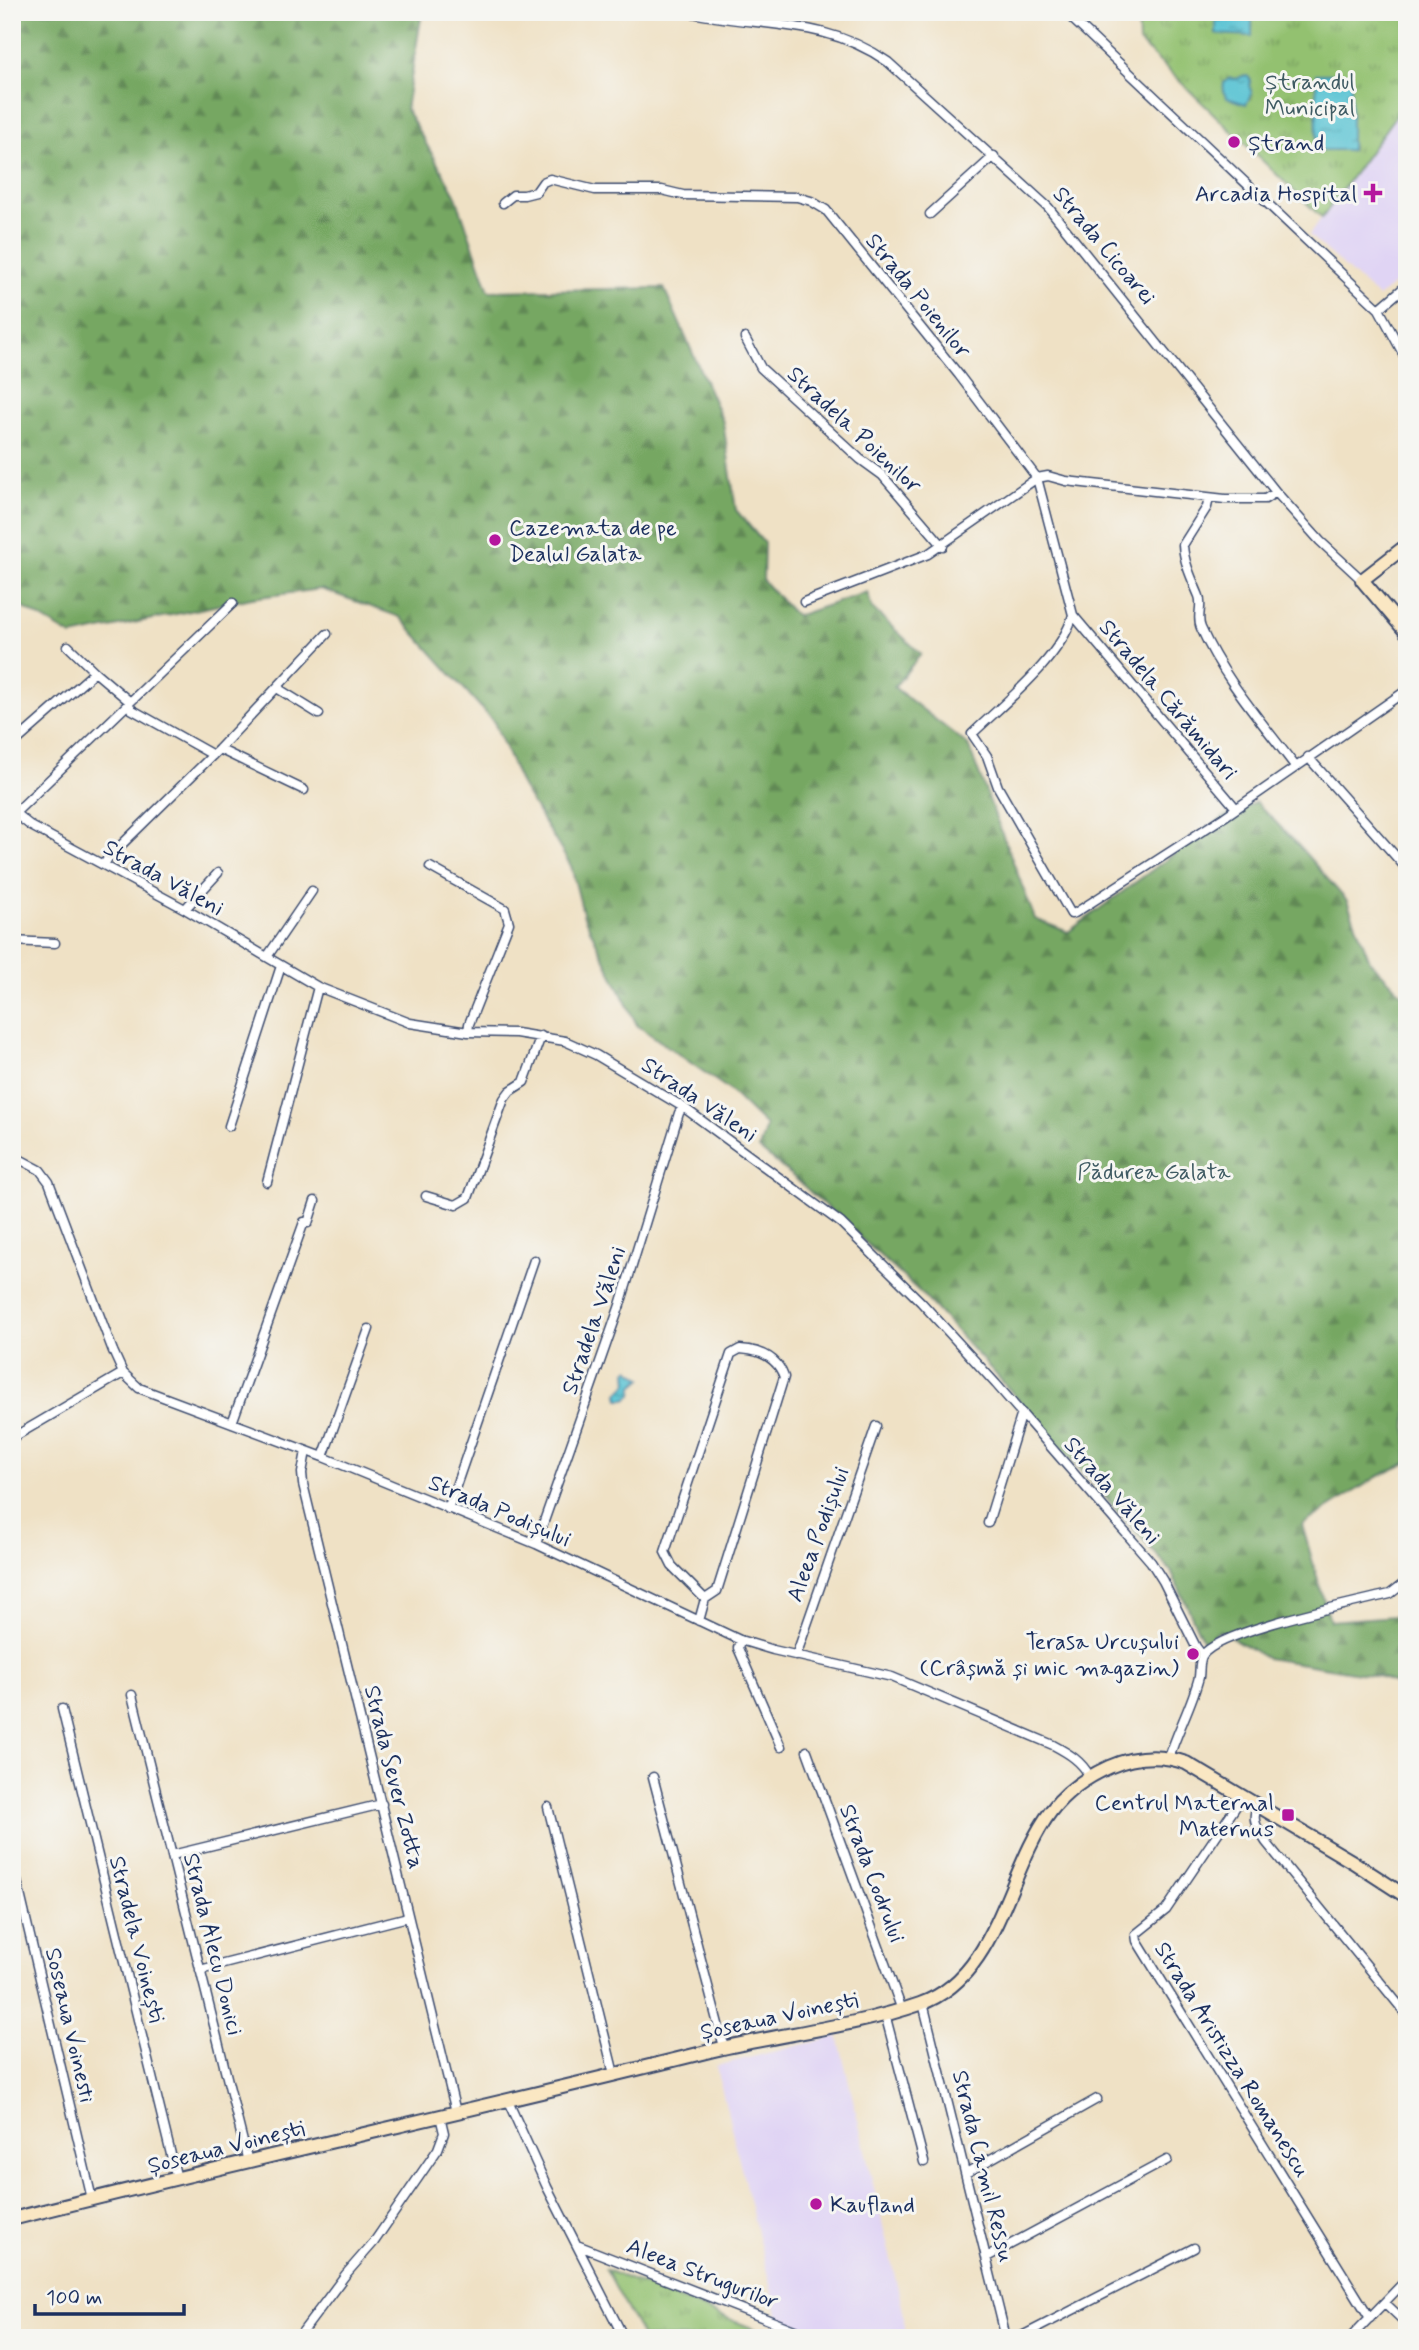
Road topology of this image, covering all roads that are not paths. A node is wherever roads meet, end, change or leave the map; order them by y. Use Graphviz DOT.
graph roads {
  1 [pos="687,12"];
  2 [pos="1065,12"];
  3 [pos="994,156"];
  4 [pos="503,203"];
  5 [pos="930,214"];
  6 [pos="1407,285"];
  7 [pos="1380,309"];
  8 [pos="746,338"];
  9 [pos="1407,361"];
  10 [pos="1037,478"];
  11 [pos="1276,492"];
  12 [pos="1209,498"];
  13 [pos="1407,545"];
  14 [pos="943,546"];
  15 [pos="1362,580"];
  16 [pos="804,602"];
  17 [pos="233,603"];
  18 [pos="1073,615"];
  19 [pos="1407,633"];
  20 [pos="327,634"];
  21 [pos="68,646"];
  22 [pos="95,672"];
  23 [pos="277,688"];
  24 [pos="1407,690"];
  25 [pos="129,704"];
  26 [pos="319,715"];
  27 [pos="12,745"];
  28 [pos="216,752"];
  29 [pos="1308,757"];
  30 [pos="1295,766"];
  31 [pos="304,790"];
  32 [pos="1235,807"];
  33 [pos="14,812"];
  34 [pos="104,865"];
  35 [pos="430,867"];
  36 [pos="1407,869"];
  37 [pos="218,873"];
  38 [pos="312,891"];
  39 [pos="185,909"];
  40 [pos="12,941"];
  41 [pos="55,943"];
  42 [pos="267,957"];
  43 [pos="281,966"];
  44 [pos="318,987"];
  45 [pos="468,1031"];
  46 [pos="541,1037"];
  47 [pos="683,1107"];
  48 [pos="229,1126"];
  49 [pos="12,1155"];
  50 [pos="767,1167"];
  51 [pos="760,1176"];
  52 [pos="267,1182"];
  53 [pos="426,1196"];
  54 [pos="315,1202"];
  55 [pos="534,1260"];
  56 [pos="369,1329"];
  57 [pos="123,1373"];
  58 [pos="1022,1413"];
  59 [pos="232,1423"];
  60 [pos="876,1426"];
  61 [pos="12,1437"];
  62 [pos="306,1451"];
  63 [pos="323,1457"];
  64 [pos="449,1509"];
  65 [pos="988,1523"];
  66 [pos="536,1544"];
  67 [pos="1407,1580"];
  68 [pos="705,1599"];
  69 [pos="699,1621"];
  70 [pos="740,1640"];
  71 [pos="1202,1655"];
  72 [pos="796,1656"];
  73 [pos="132,1695"];
  74 [pos="62,1709"];
  75 [pos="781,1747"];
  76 [pos="807,1751"];
  77 [pos="1169,1758"];
  78 [pos="653,1777"];
  79 [pos="1090,1777"];
  80 [pos="1243,1796"];
  81 [pos="382,1804"];
  82 [pos="1258,1805"];
  83 [pos="548,1807"];
  84 [pos="172,1855"];
  85 [pos="12,1860"];
  86 [pos="1407,1897"];
  87 [pos="408,1917"];
  88 [pos="200,1970"];
  89 [pos="923,2003"];
  90 [pos="902,2010"];
  91 [pos="885,2014"];
  92 [pos="1407,2015"];
  93 [pos="724,2047"];
  94 [pos="614,2074"];
  95 [pos="507,2099"];
  96 [pos="1097,2099"];
  97 [pos="456,2112"];
  98 [pos="440,2116"];
  99 [pos="1167,2160"];
  100 [pos="248,2162"];
  101 [pos="924,2162"];
  102 [pos="966,2173"];
  103 [pos="177,2179"];
  104 [pos="92,2199"];
  105 [pos="12,2219"];
  106 [pos="576,2245"];
  107 [pos="1194,2248"];
  108 [pos="987,2257"];
  109 [pos="1407,2279"];
  110 [pos="1385,2302"];
  111 [pos="1370,2318"];
  112 [pos="1407,2324"];
  113 [pos="303,2336"];
  114 [pos="624,2338"];
  115 [pos="815,2338"];
  116 [pos="1006,2338"];
  117 [pos="1018,2338"];
  118 [pos="1350,2338"];
  1 -- 3 [label="street, Strada Cicoarei"];
  2 -- 7 [label="street"];
  3 -- 5 [label="street"];
  3 -- 11 [label="street, Strada Cicoarei"];
  4 -- 10 [label="street, Strada Poienilor"];
  6 -- 7 [label="street"];
  7 -- 9 [label="street"];
  8 -- 14 [label="street, Stradela Poienilor"];
  10 -- 12 [label="street"];
  10 -- 14 [label="street"];
  10 -- 18 [label="street, Stradela Cărămidari"];
  11 -- 12 [label="street"];
  11 -- 15 [label="street, Strada Cicoarei"];
  12 -- 30 [label="street"];
  13 -- 15 [label="main road"];
  14 -- 16 [label="street"];
  15 -- 19 [label="main road, Strada Cicoarei"];
  17 -- 25 [label="street"];
  18 -- 32 [label="street, Stradela Cărămidari"];
  18 -- 32 [label="street, Stradela Cărămidari"];
  20 -- 23 [label="street"];
  21 -- 22 [label="street"];
  22 -- 25 [label="street"];
  22 -- 27 [label="street"];
  23 -- 26 [label="street"];
  23 -- 28 [label="street"];
  24 -- 29 [label="street, Stradela Cărămidari"];
  25 -- 28 [label="street"];
  25 -- 33 [label="street"];
  28 -- 31 [label="street"];
  28 -- 34 [label="street"];
  29 -- 30 [label="street, Stradela Cărămidari"];
  29 -- 36 [label="street"];
  30 -- 32 [label="street, Stradela Cărămidari"];
  33 -- 34 [label="street, Strada Văleni"];
  34 -- 39 [label="street, Strada Văleni"];
  35 -- 45 [label="street"];
  37 -- 39 [label="street"];
  38 -- 42 [label="street"];
  39 -- 42 [label="street, Strada Văleni"];
  40 -- 41 [label="street"];
  42 -- 43 [label="street, Strada Văleni"];
  43 -- 44 [label="street, Strada Văleni"];
  43 -- 48 [label="street"];
  44 -- 45 [label="street, Strada Văleni"];
  44 -- 52 [label="street"];
  45 -- 46 [label="street, Strada Văleni"];
  46 -- 47 [label="street, Strada Văleni"];
  46 -- 53 [label="street"];
  47 -- 50 [label="street, Strada Văleni"];
  47 -- 66 [label="street, Stradela Văleni"];
  49 -- 57 [label="street"];
  50 -- 51 [label="street"];
  50 -- 58 [label="street, Strada Văleni"];
  54 -- 59 [label="street"];
  55 -- 64 [label="street"];
  56 -- 63 [label="street"];
  57 -- 59 [label="street, Strada Podișului"];
  57 -- 61 [label="street"];
  58 -- 65 [label="street"];
  58 -- 71 [label="street, Strada Văleni"];
  59 -- 62 [label="street, Strada Podișului"];
  60 -- 72 [label="street, Aleea Podișului"];
  62 -- 63 [label="street, Strada Podișului"];
  62 -- 81 [label="street, Strada Sever Zotta"];
  63 -- 64 [label="street, Strada Podișului"];
  64 -- 66 [label="street, Strada Podișului"];
  66 -- 69 [label="street, Strada Podișului"];
  67 -- 71 [label="street"];
  68 -- 68 [label="street"];
  68 -- 69 [label="street"];
  69 -- 70 [label="street, Strada Podișului"];
  70 -- 72 [label="street, Strada Podișului"];
  70 -- 75 [label="street"];
  71 -- 77 [label="street"];
  72 -- 79 [label="street, Strada Podișului"];
  73 -- 84 [label="street, Strada Alecu Donici"];
  74 -- 103 [label="street, Stradela Voinești"];
  76 -- 90 [label="street, Strada Codrului"];
  77 -- 79 [label="main road, Șoseaua Voinești"];
  77 -- 80 [label="main road, Șoseaua Voinești"];
  78 -- 93 [label="street"];
  79 -- 89 [label="main road, Șoseaua Voinești"];
  80 -- 82 [label="main road, Șoseaua Voinești"];
  80 -- 111 [label="street, Strada Aristizza Romanescu"];
  81 -- 84 [label="street"];
  81 -- 87 [label="street, Strada Sever Zotta"];
  82 -- 86 [label="main road, Șoseaua Voinești"];
  82 -- 92 [label="street"];
  83 -- 94 [label="street"];
  84 -- 88 [label="street, Strada Alecu Donici"];
  85 -- 104 [label="street, Soseaua Voinesti"];
  87 -- 88 [label="street"];
  87 -- 97 [label="street, Strada Sever Zotta"];
  88 -- 100 [label="street, Strada Alecu Donici"];
  89 -- 90 [label="main road, Șoseaua Voinești"];
  89 -- 102 [label="street, Strada Camil Ressu"];
  90 -- 91 [label="main road, Șoseaua Voinești"];
  91 -- 93 [label="main road, Șoseaua Voinești"];
  91 -- 101 [label="street"];
  93 -- 94 [label="main road, Șoseaua Voinești"];
  94 -- 95 [label="main road, Șoseaua Voinești"];
  95 -- 97 [label="main road, Șoseaua Voinești"];
  95 -- 106 [label="street"];
  96 -- 102 [label="street"];
  97 -- 98 [label="main road, Șoseaua Voinești"];
  98 -- 100 [label="main road, Șoseaua Voinești"];
  98 -- 113 [label="street"];
  99 -- 108 [label="street"];
  100 -- 103 [label="main road, Șoseaua Voinești"];
  102 -- 108 [label="street, Strada Camil Ressu"];
  103 -- 104 [label="main road, Șoseaua Voinești"];
  104 -- 105 [label="main road, Șoseaua Voinești"];
  106 -- 114 [label="street"];
  106 -- 115 [label="street, Aleea Strugurilor"];
  107 -- 117 [label="street"];
  108 -- 116 [label="street, Strada Camil Ressu"];
  109 -- 110 [label="street"];
  110 -- 111 [label="street"];
  110 -- 112 [label="street"];
  111 -- 118 [label="street"];
}
